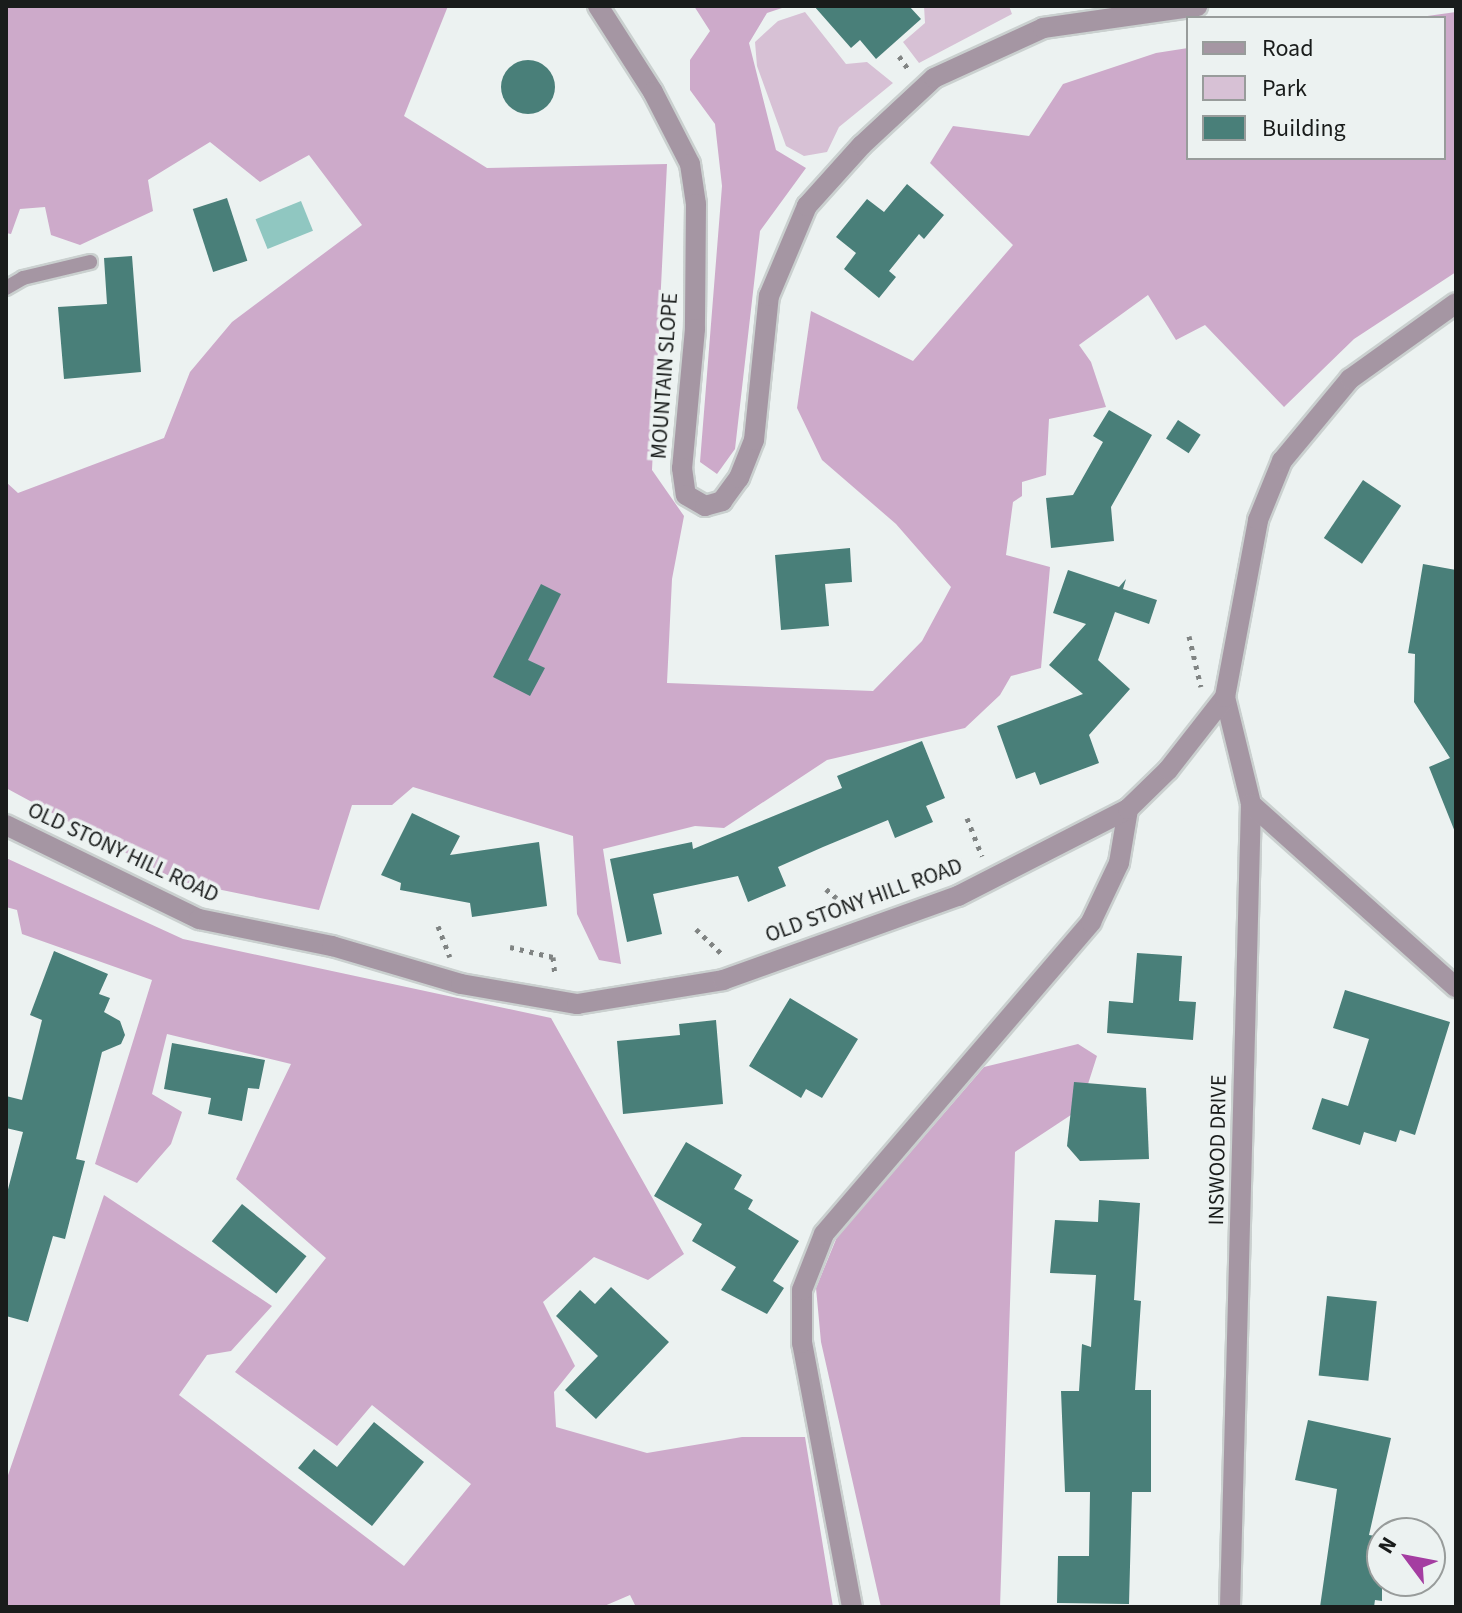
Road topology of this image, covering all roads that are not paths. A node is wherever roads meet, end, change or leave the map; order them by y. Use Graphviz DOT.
graph roads {
  1 [pos="598,6"];
  2 [pos="1197,6"];
  3 [pos="90,262"];
  4 [pos="6,288"];
  5 [pos="1456,303"];
  6 [pos="1225,697"];
  7 [pos="1251,804"];
  8 [pos="1128,809"];
  9 [pos="6,825"];
  10 [pos="1456,987"];
  11 [pos="852,1607"];
  12 [pos="1230,1607"];
  1 -- 2 [label="street, MOUNTAIN SLOPE"];
  3 -- 4 [label="lane"];
  5 -- 6 [label="street, OLD STONY HILL ROAD"];
  6 -- 7 [label="street, INSWOOD DRIVE"];
  6 -- 8 [label="street, OLD STONY HILL ROAD"];
  7 -- 10 [label="street"];
  7 -- 12 [label="street, INSWOOD DRIVE"];
  8 -- 9 [label="street, OLD STONY HILL ROAD"];
  8 -- 11 [label="street"];
}
